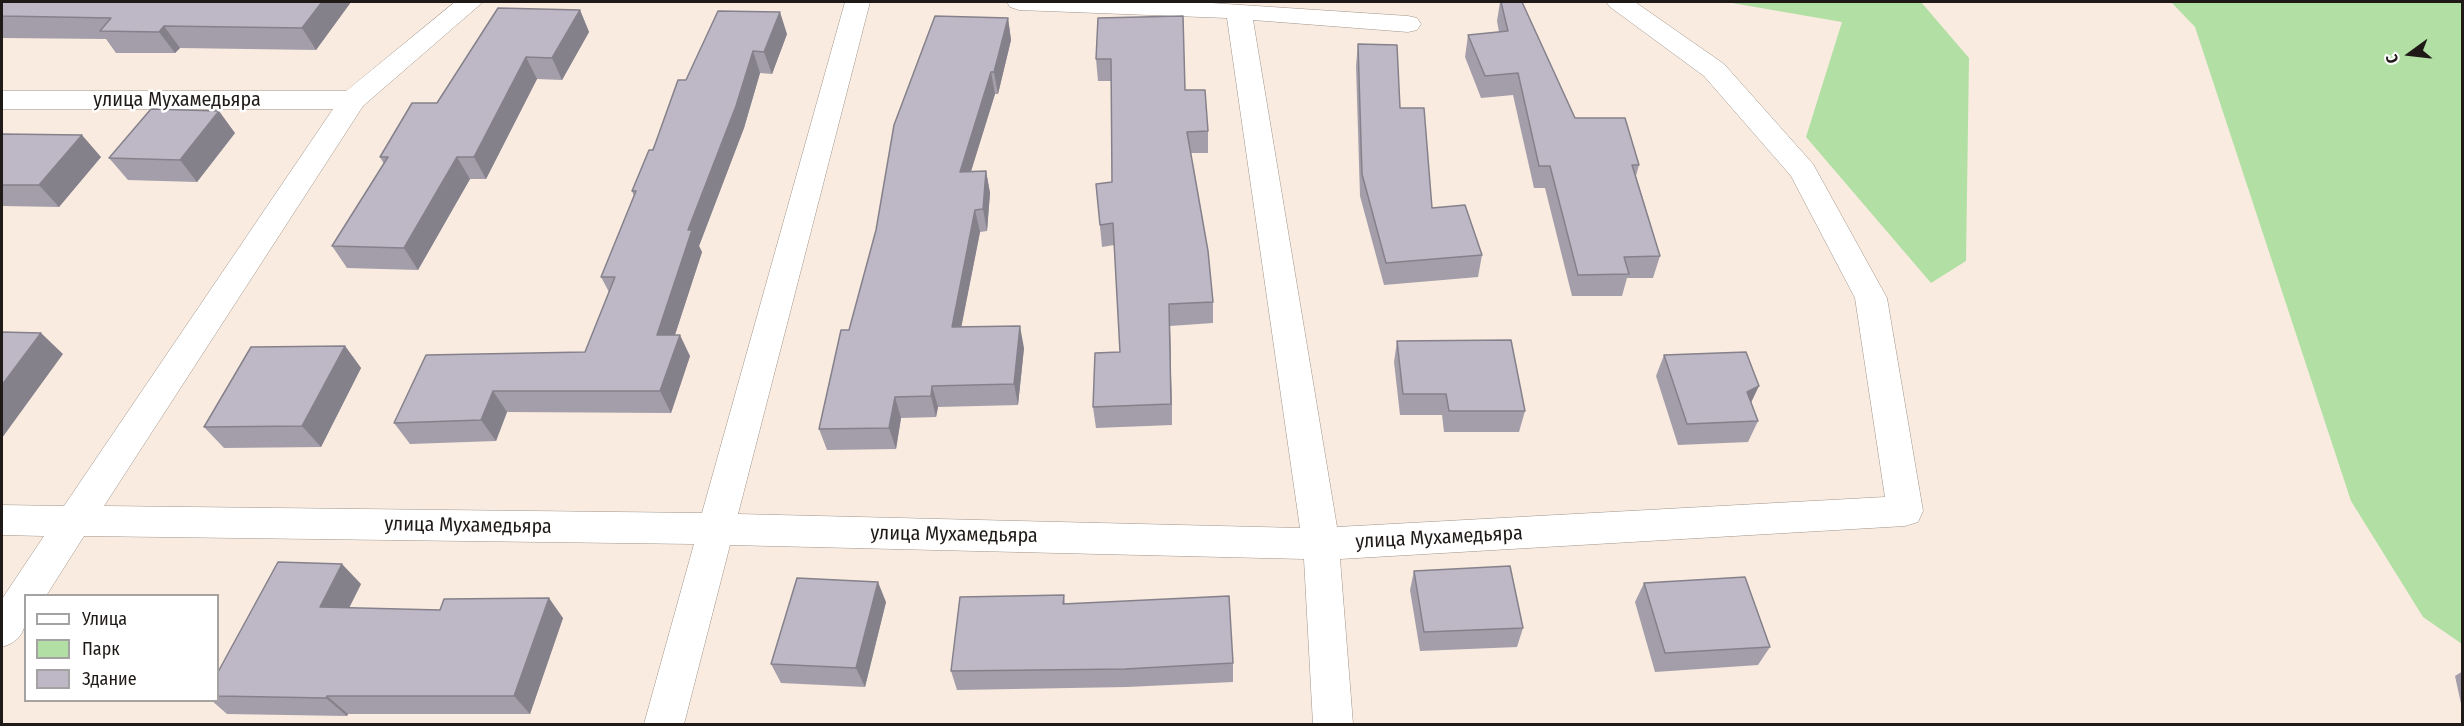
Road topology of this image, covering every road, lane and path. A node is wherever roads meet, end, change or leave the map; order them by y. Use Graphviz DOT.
graph roads {
  1 [pos="470,2"];
  2 [pos="857,2"];
  3 [pos="1020,2"];
  4 [pos="1618,2"];
  5 [pos="1239,10"];
  6 [pos="1408,24"];
  7 [pos="2,100"];
  8 [pos="353,100"];
  9 [pos="2,520"];
  10 [pos="74,521"];
  11 [pos="717,529"];
  12 [pos="1321,544"];
  13 [pos="26,594"];
  14 [pos="24,597"];
  15 [pos="2,630"];
  16 [pos="664,724"];
  17 [pos="1333,724"];
  1 -- 8 [label="street"];
  2 -- 11 [label="street"];
  3 -- 5 [label="street"];
  4 -- 12 [label="street, улица Мухамедьяра"];
  5 -- 6 [label="street"];
  5 -- 12 [label="street"];
  7 -- 8 [label="street, улица Мухамедьяра"];
  8 -- 10 [label="street"];
  9 -- 10 [label="street, улица Мухамедьяра"];
  10 -- 11 [label="street, улица Мухамедьяра"];
  10 -- 13 [label="street"];
  11 -- 12 [label="street, улица Мухамедьяра"];
  11 -- 16 [label="street"];
  12 -- 17 [label="street"];
  14 -- 15 [label="street"];
}
